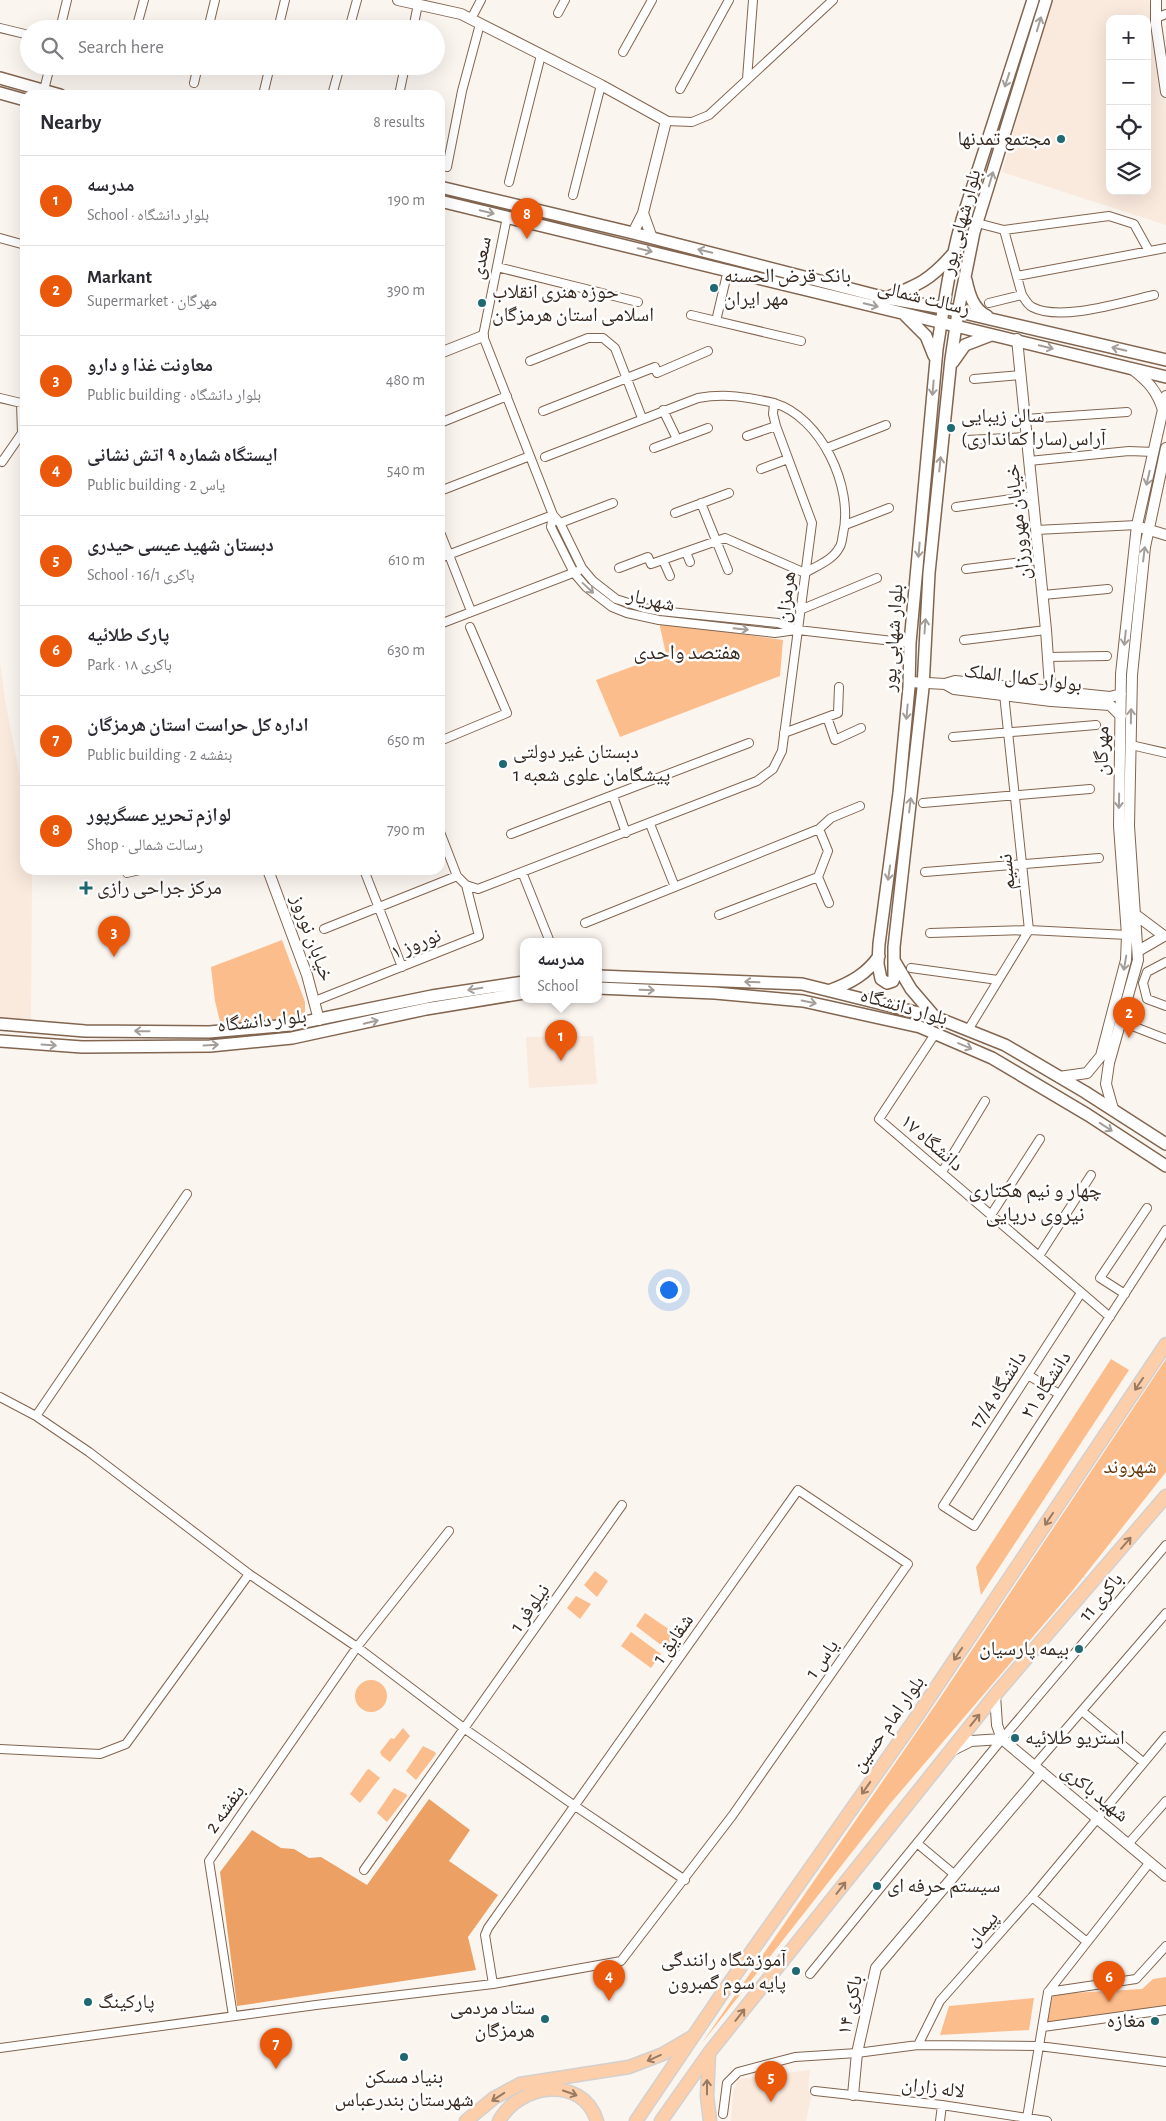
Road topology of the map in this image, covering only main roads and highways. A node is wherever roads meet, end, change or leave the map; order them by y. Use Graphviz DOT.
graph roads {
  1 [pos="1033,0"];
  2 [pos="1046,0"];
  3 [pos="0,78"];
  4 [pos="44,90"];
  5 [pos="0,93"];
  6 [pos="20,99"];
  7 [pos="445,188"];
  8 [pos="445,202"];
  9 [pos="952,255"];
  10 [pos="731,258"];
  11 [pos="728,270"];
  12 [pos="965,276"];
  13 [pos="886,298"];
  14 [pos="943,308"];
  15 [pos="902,312"];
  16 [pos="958,312"];
  17 [pos="993,320"];
  18 [pos="941,322"];
  19 [pos="956,326"];
  20 [pos="994,334"];
  21 [pos="1166,360"];
  22 [pos="936,362"];
  23 [pos="950,370"];
  24 [pos="1166,376"];
  25 [pos="910,643"];
  26 [pos="925,644"];
  27 [pos="879,956"];
  28 [pos="894,958"];
  29 [pos="602,976"];
  30 [pos="520,983"];
  31 [pos="602,988"];
  32 [pos="831,990"];
  33 [pos="520,994"];
  34 [pos="935,1017"];
  35 [pos="0,1024"];
  36 [pos="0,1041"];
  37 [pos="1054,1074"];
  38 [pos="1040,1086"];
  39 [pos="1166,1144"];
  40 [pos="1166,1166"];
  41 [pos="1166,1344"];
  42 [pos="1166,1496"];
  43 [pos="696,2034"];
  44 [pos="709,2053"];
  45 [pos="466,2121"];
  46 [pos="499,2121"];
  47 [pos="597,2121"];
  48 [pos="636,2121"];
  49 [pos="661,2121"];
  50 [pos="710,2121"];
  1 -- 9 [label="main road, بلوار شهابی پور, one-way"];
  12 -- 2 [label="main road, بلوار شهابی پور, one-way"];
  3 -- 4 [label="main road"];
  5 -- 6 [label="main road"];
  10 -- 7 [label="main road, رسالت شمالی, one-way"];
  8 -- 11 [label="main road, رسالت شمالی, one-way"];
  9 -- 13 [label="main road"];
  9 -- 14 [label="main road, بلوار شهابی پور"];
  10 -- 11 [label="main road"];
  10 -- 13 [label="main road, رسالت شمالی"];
  11 -- 15 [label="main road, رسالت شمالی, one-way"];
  12 -- 16 [label="main road, بلوار شهابی پور"];
  12 -- 17 [label="main road"];
  13 -- 14 [label="main road, رسالت شمالی"];
  14 -- 16 [label="main road, رسالت شمالی"];
  14 -- 18 [label="main road, بلوار شهابی پور"];
  15 -- 18 [label="main road, رسالت شمالی"];
  15 -- 22 [label="main road"];
  16 -- 17 [label="main road, رسالت شمالی"];
  16 -- 19 [label="main road, بلوار شهابی پور"];
  21 -- 17 [label="main road, رسالت شمالی, one-way"];
  18 -- 19 [label="main road, رسالت شمالی"];
  18 -- 22 [label="main road, بلوار شهابی پور"];
  19 -- 20 [label="main road, رسالت شمالی"];
  19 -- 23 [label="main road, بلوار شهابی پور"];
  20 -- 23 [label="main road"];
  20 -- 24 [label="main road, رسالت شمالی, one-way"];
  22 -- 25 [label="main road, بلوار شهابی پور, one-way"];
  26 -- 23 [label="main road, بلوار شهابی پور, one-way"];
  25 -- 26 [label="main road"];
  25 -- 27 [label="main road, بلوار شهابی پور, one-way"];
  28 -- 26 [label="main road, بلوار شهابی پور, one-way"];
  27 -- 28 [label="main road, بلوار شهابی پور"];
  27 -- 32 [label="main road"];
  28 -- 34 [label="main road"];
  32 -- 29 [label="main road, بلوار دانشگاه, one-way"];
  30 -- 35 [label="main road, بلوار دانشگاه, one-way"];
  31 -- 38 [label="main road, بلوار دانشگاه, one-way"];
  32 -- 34 [label="main road, بلوار دانشگاه"];
  36 -- 33 [label="main road, بلوار دانشگاه, one-way"];
  34 -- 37 [label="main road, بلوار دانشگاه"];
  37 -- 38 [label="main road"];
  37 -- 39 [label="main road, بلوار دانشگاه"];
  38 -- 40 [label="main road, بلوار دانشگاه, one-way"];
  41 -- 43 [label="main road, بلوار امام حسین, one-way"];
  44 -- 42 [label="main road, one-way"];
  43 -- 45 [label="main road, one-way"];
  43 -- 48 [label="main road, بلوار امام حسین"];
  44 -- 49 [label="main road"];
  50 -- 44 [label="main road, one-way"];
  46 -- 47 [label="main road, one-way"];
}
